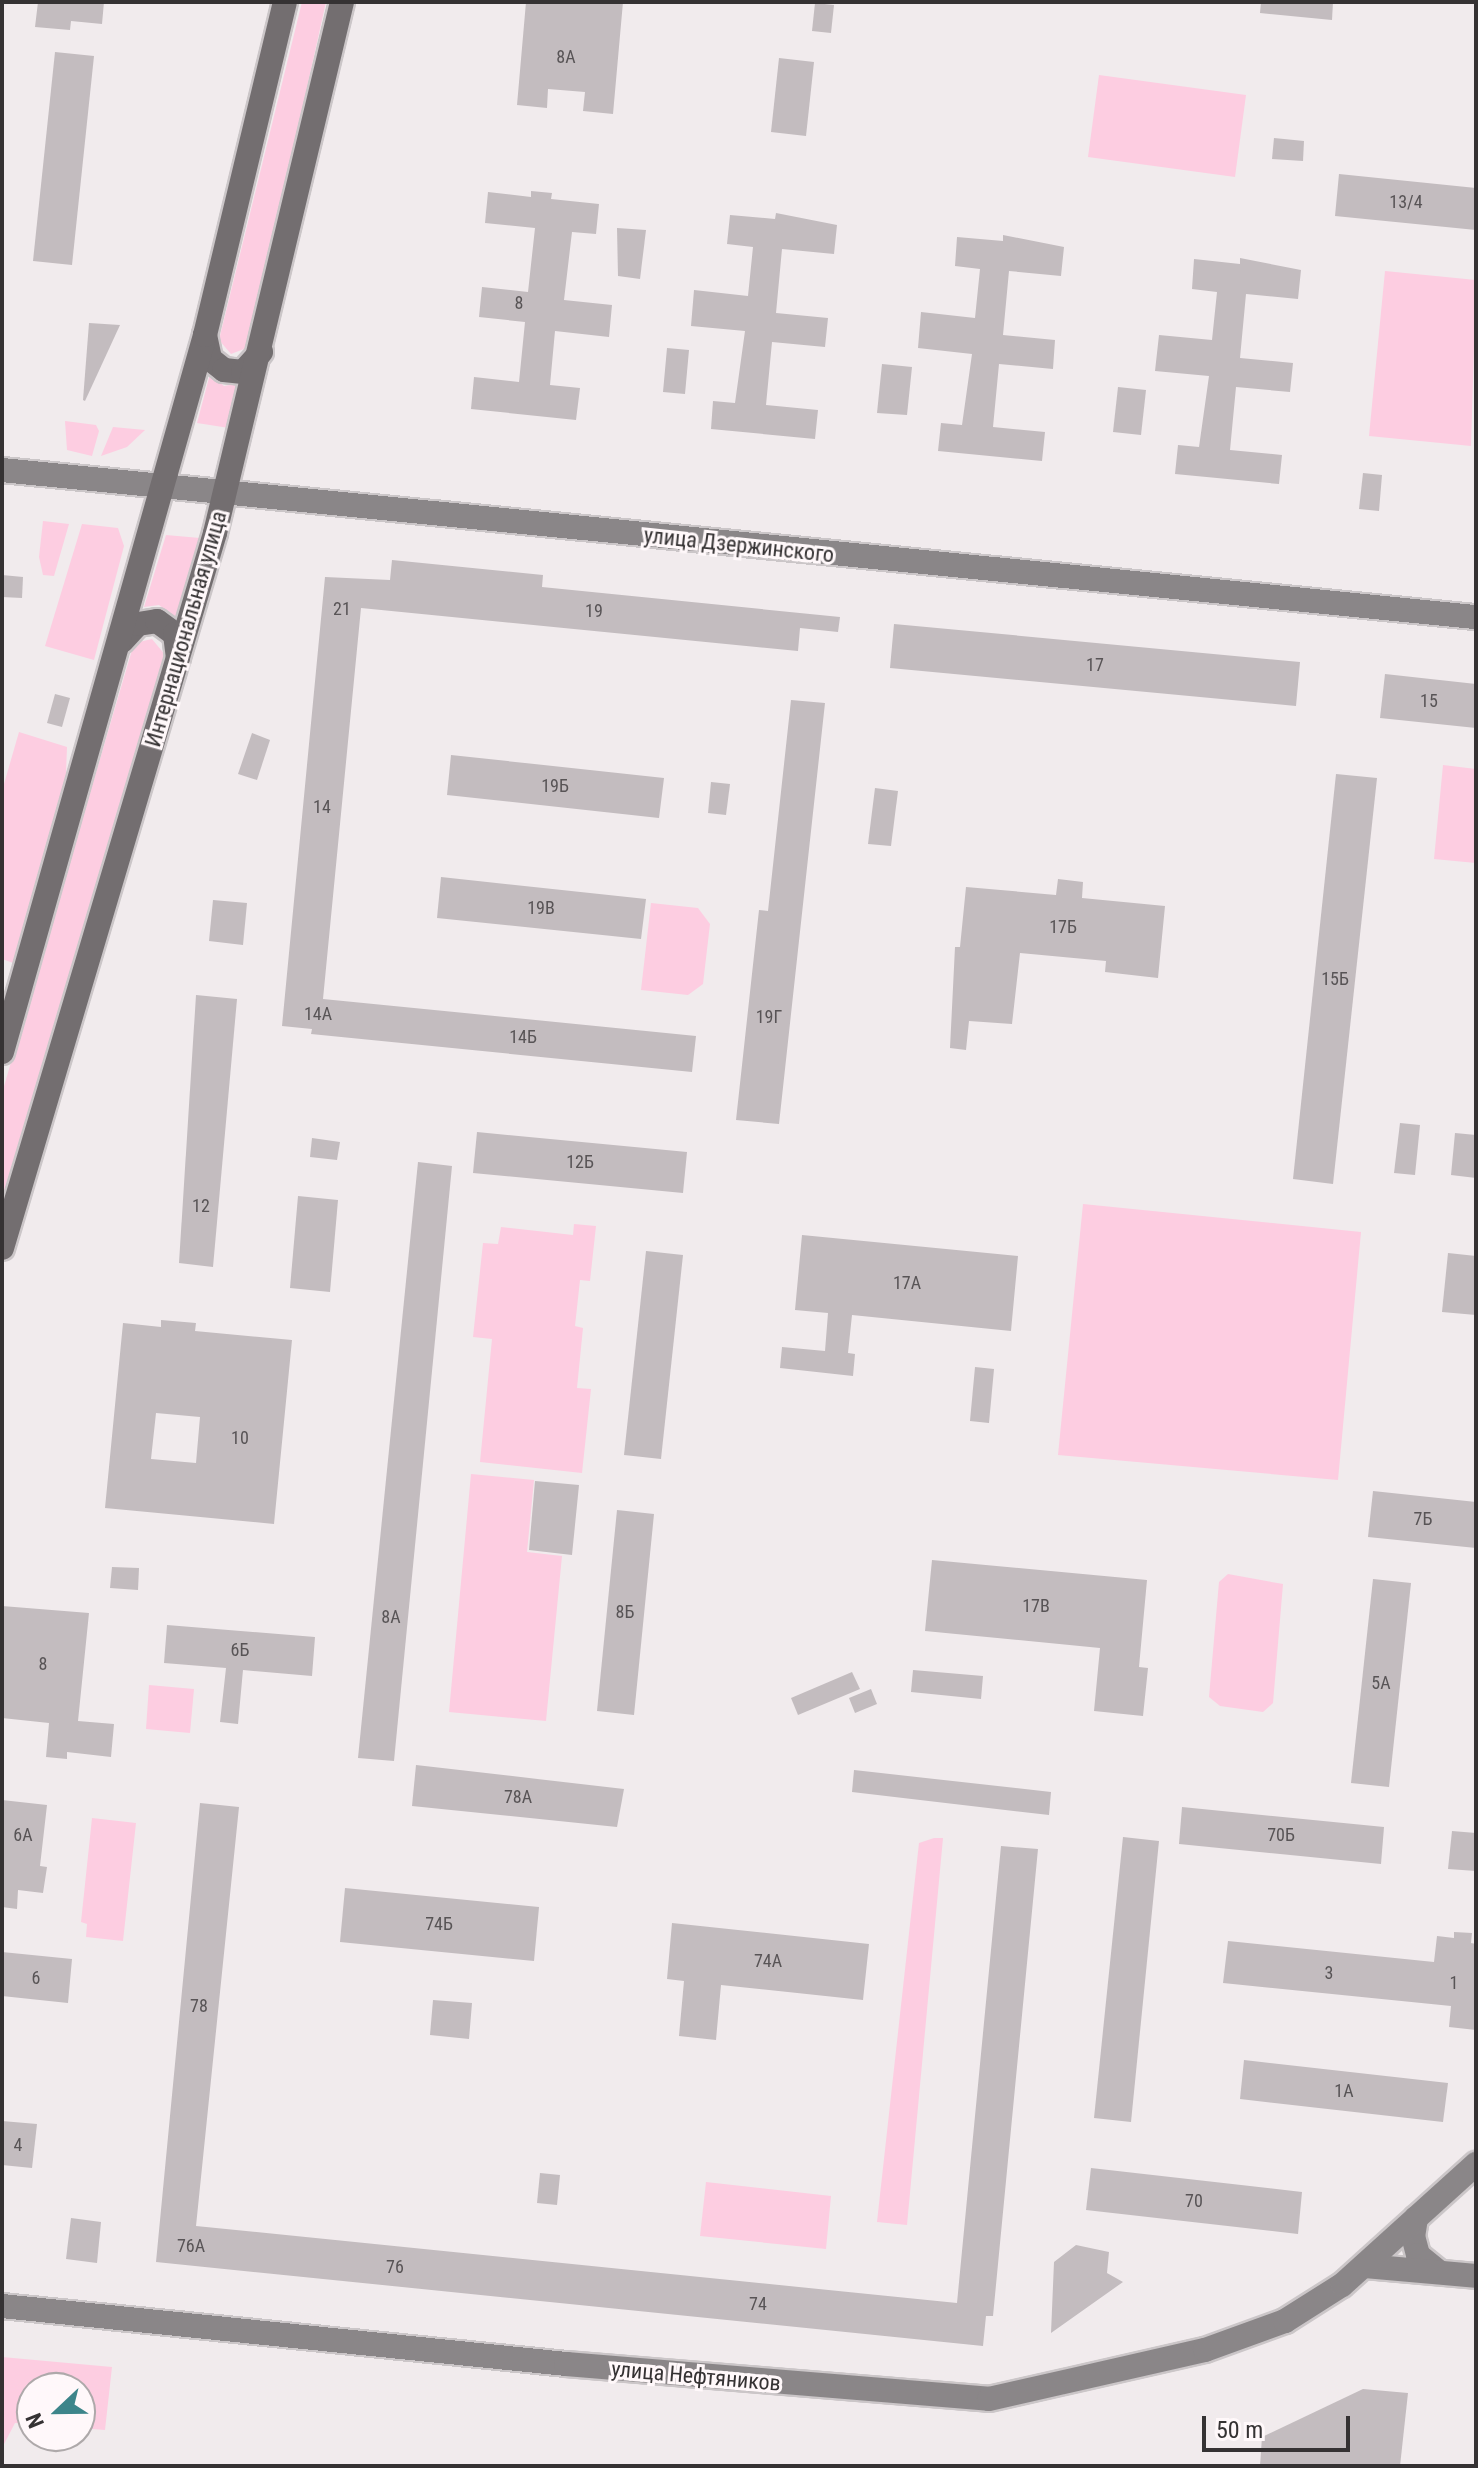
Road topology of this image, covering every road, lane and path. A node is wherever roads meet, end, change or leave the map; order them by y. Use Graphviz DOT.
graph roads {
  1 [pos="285,2"];
  2 [pos="342,2"];
  3 [pos="205,335"];
  4 [pos="262,350"];
  5 [pos="2,470"];
  6 [pos="163,485"];
  7 [pos="226,491"];
  8 [pos="1476,617"];
  9 [pos="121,642"];
  10 [pos="178,661"];
  11 [pos="2,1052"];
  12 [pos="2,1248"];
  13 [pos="1476,2164"];
  14 [pos="1416,2218"];
  15 [pos="1365,2266"];
  16 [pos="1439,2272"];
  17 [pos="1476,2276"];
  18 [pos="2,2306"];
  1 -- 3 [label="main road"];
  2 -- 4 [label="main road, Интернациональная улица"];
  3 -- 4 [label="main road"];
  3 -- 6 [label="main road"];
  4 -- 7 [label="main road, Интернациональная улица"];
  5 -- 6 [label="main road, улица Дзержинского"];
  6 -- 7 [label="main road, улица Дзержинского"];
  6 -- 9 [label="main road"];
  7 -- 8 [label="main road, улица Дзержинского"];
  7 -- 10 [label="main road, Интернациональная улица"];
  9 -- 10 [label="main road"];
  9 -- 11 [label="main road"];
  10 -- 12 [label="main road, Интернациональная улица"];
  13 -- 14 [label="main road, улица Нефтяников"];
  14 -- 15 [label="main road, улица Нефтяников"];
  14 -- 16 [label="main road"];
  15 -- 16 [label="main road"];
  15 -- 18 [label="main road, улица Нефтяников"];
  16 -- 17 [label="main road"];
}
